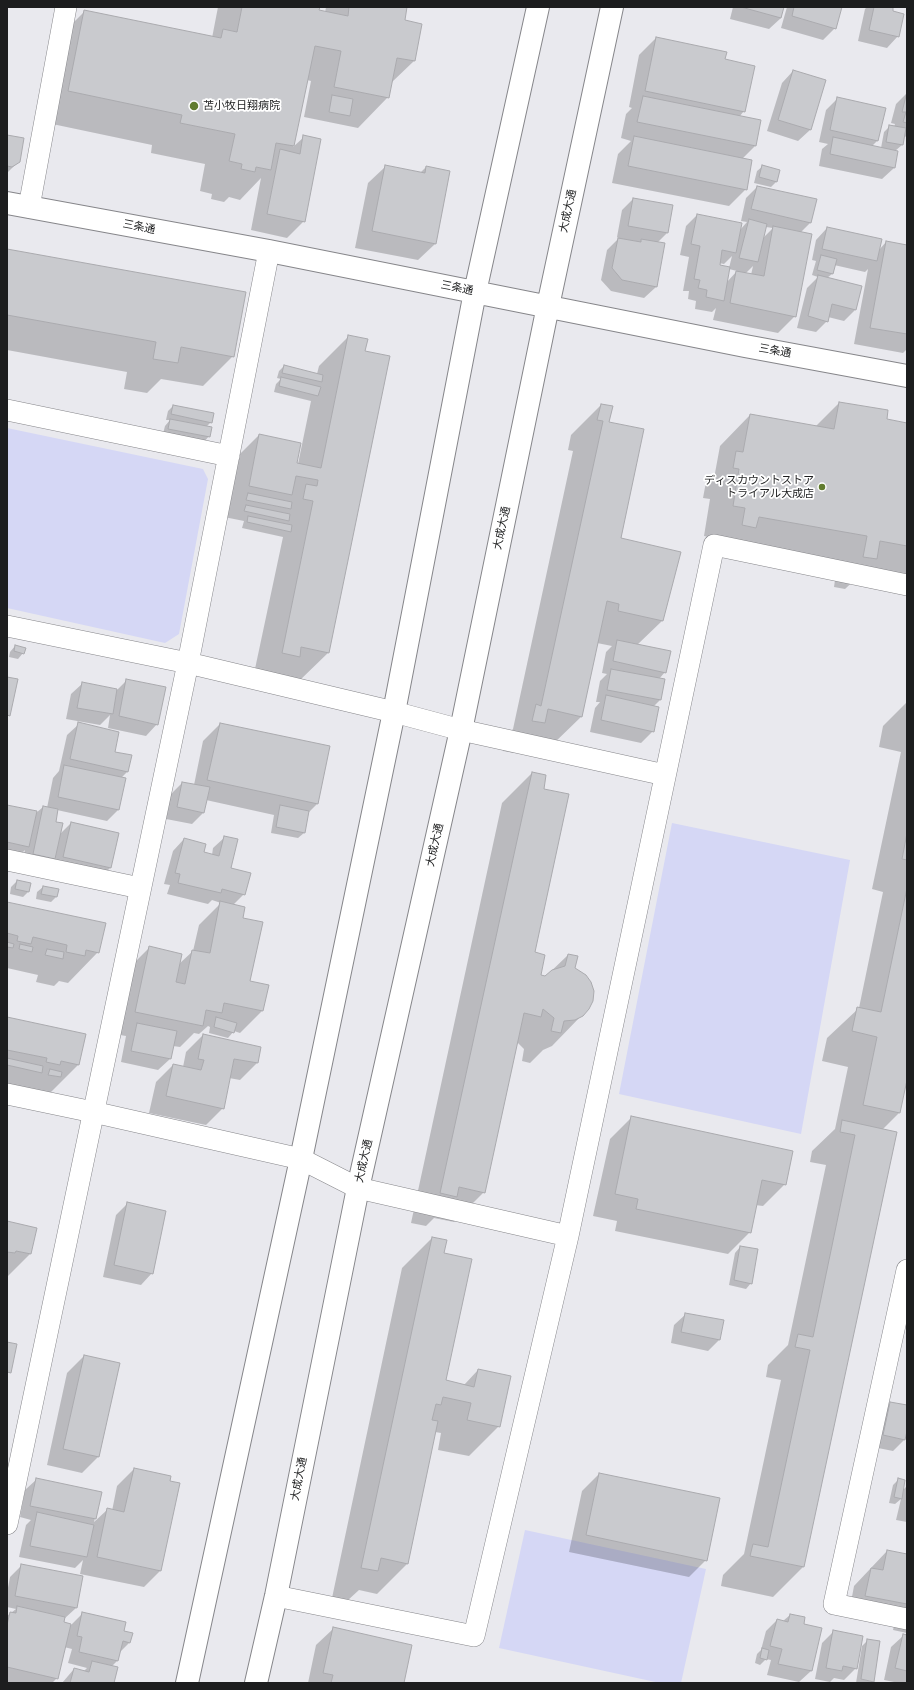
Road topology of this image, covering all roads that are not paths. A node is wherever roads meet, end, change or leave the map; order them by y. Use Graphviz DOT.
graph roads {
  1 [pos="66,7"];
  2 [pos="538,7"];
  3 [pos="612,7"];
  4 [pos="7,203"];
  5 [pos="29,207"];
  6 [pos="269,251"];
  7 [pos="475,292"];
  8 [pos="548,306"];
  9 [pos="907,376"];
  10 [pos="7,410"];
  11 [pos="229,456"];
  12 [pos="907,585"];
  13 [pos="7,626"];
  14 [pos="188,663"];
  15 [pos="394,712"];
  16 [pos="461,730"];
  17 [pos="665,775"];
  18 [pos="7,860"];
  19 [pos="140,888"];
  20 [pos="7,1094"];
  21 [pos="93,1112"];
  22 [pos="300,1160"];
  23 [pos="358,1188"];
  24 [pos="568,1236"];
  25 [pos="907,1270"];
  26 [pos="7,1524"];
  27 [pos="276,1596"];
  28 [pos="907,1619"];
  29 [pos="187,1683"];
  30 [pos="256,1683"];
  1 -- 5 [label="street"];
  2 -- 7 [label="street"];
  3 -- 8 [label="street, 大成大通"];
  4 -- 5 [label="street, 三条通"];
  5 -- 6 [label="street, 三条通"];
  6 -- 7 [label="street, 三条通"];
  6 -- 11 [label="street"];
  7 -- 8 [label="street, 三条通"];
  7 -- 15 [label="street"];
  8 -- 9 [label="street, 三条通"];
  8 -- 16 [label="street, 大成大通"];
  10 -- 11 [label="street"];
  11 -- 14 [label="street"];
  12 -- 17 [label="street"];
  13 -- 14 [label="street"];
  14 -- 15 [label="street"];
  14 -- 19 [label="street"];
  15 -- 16 [label="street"];
  15 -- 22 [label="street"];
  16 -- 17 [label="street"];
  16 -- 23 [label="street, 大成大通"];
  17 -- 24 [label="street"];
  18 -- 19 [label="street"];
  19 -- 21 [label="street"];
  20 -- 21 [label="street"];
  21 -- 22 [label="street"];
  21 -- 26 [label="street"];
  22 -- 23 [label="street"];
  22 -- 29 [label="street"];
  23 -- 24 [label="street"];
  23 -- 27 [label="street, 大成大通"];
  24 -- 27 [label="street"];
  25 -- 28 [label="street"];
  27 -- 30 [label="street, 大成大通"];
}
